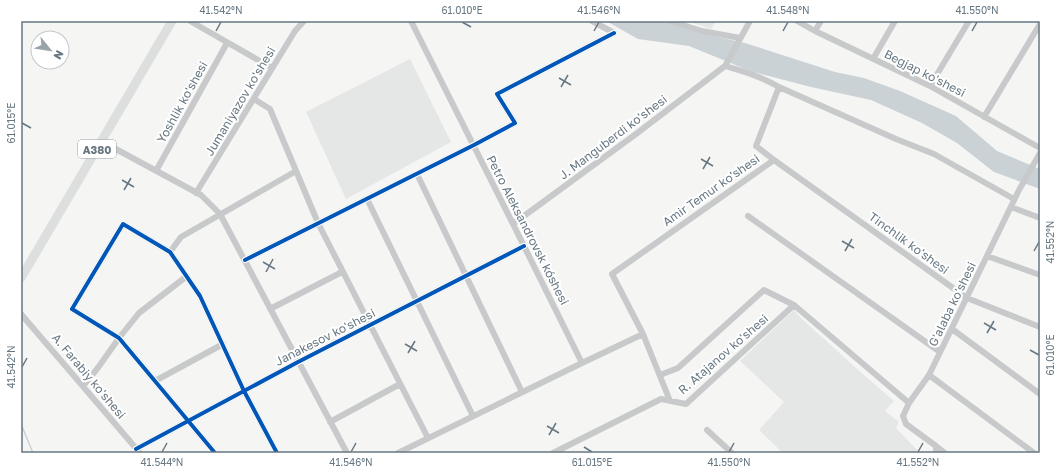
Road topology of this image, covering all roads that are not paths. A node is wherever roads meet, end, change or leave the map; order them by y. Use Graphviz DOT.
graph roads {
  1 [pos="172,21"];
  2 [pos="190,21"];
  3 [pos="304,21"];
  4 [pos="410,21"];
  5 [pos="592,21"];
  6 [pos="670,21"];
  7 [pos="750,21"];
  8 [pos="797,21"];
  9 [pos="820,21"];
  10 [pos="895,21"];
  11 [pos="969,21"];
  12 [pos="1040,24"];
  13 [pos="815,31"];
  14 [pos="739,39"];
  15 [pos="228,43"];
  16 [pos="873,59"];
  17 [pos="726,64"];
  18 [pos="272,68"];
  19 [pos="930,86"];
  20 [pos="779,87"];
  21 [pos="254,99"];
  22 [pos="984,117"];
  23 [pos="102,141"];
  24 [pos="474,145"];
  25 [pos="1040,148"];
  26 [pos="1040,153"];
  27 [pos="774,160"];
  28 [pos="156,171"];
  29 [pos="296,171"];
  30 [pos="417,174"];
  31 [pos="196,193"];
  32 [pos="367,198"];
  33 [pos="1014,199"];
  34 [pos="1011,207"];
  35 [pos="220,214"];
  36 [pos="748,216"];
  37 [pos="1040,218"];
  38 [pos="318,223"];
  39 [pos="513,224"];
  40 [pos="524,246"];
  41 [pos="170,252"];
  42 [pos="987,256"];
  43 [pos="245,260"];
  44 [pos="342,272"];
  45 [pos="466,275"];
  46 [pos="1040,275"];
  47 [pos="187,276"];
  48 [pos="21,278"];
  49 [pos="967,298"];
  50 [pos="417,301"];
  51 [pos="794,305"];
  52 [pos="270,309"];
  53 [pos="21,314"];
  54 [pos="369,325"];
  55 [pos="1040,327"];
  56 [pos="952,329"];
  57 [pos="643,334"];
  58 [pos="119,338"];
  59 [pos="223,344"];
  60 [pos="940,352"];
  61 [pos="298,362"];
  62 [pos="582,363"];
  63 [pos="660,375"];
  64 [pos="930,375"];
  65 [pos="155,381"];
  66 [pos="400,384"];
  67 [pos="83,386"];
  68 [pos="244,391"];
  69 [pos="522,392"];
  70 [pos="1040,394"];
  71 [pos="670,401"];
  72 [pos="909,403"];
  73 [pos="473,416"];
  74 [pos="188,421"];
  75 [pos="330,422"];
  76 [pos="707,430"];
  77 [pos="428,438"];
  78 [pos="936,450"];
  79 [pos="138,451"];
  80 [pos="215,453"];
  81 [pos="277,453"];
  82 [pos="346,453"];
  83 [pos="398,453"];
  84 [pos="553,453"];
  85 [pos="732,453"];
  86 [pos="945,453"];
  87 [pos="1034,453"];
  1 -- 23 [label="highway, A380"];
  2 -- 15 [label="street"];
  3 -- 18 [label="street, Jumaniyazov ko'shesi"];
  4 -- 24 [label="street, Petro Aleksandrovsk kóshesi"];
  5 -- 24 [label="street"];
  6 -- 14 [label="street"];
  7 -- 14 [label="street"];
  8 -- 13 [label="street, Begjap ko'shesi"];
  9 -- 13 [label="street"];
  10 -- 16 [label="street"];
  11 -- 19 [label="street"];
  12 -- 22 [label="street"];
  13 -- 16 [label="street, Begjap ko'shesi"];
  14 -- 17 [label="street"];
  15 -- 18 [label="street"];
  15 -- 28 [label="street, Yoshlik ko'shesi"];
  16 -- 19 [label="street, Begjap ko'shesi"];
  17 -- 20 [label="street"];
  17 -- 39 [label="street, J. Manguberdi ko'shesi"];
  18 -- 21 [label="street, Jumaniyazov ko'shesi"];
  19 -- 22 [label="street, Begjap ko'shesi"];
  20 -- 27 [label="street, Amir Temur ko'shesi"];
  20 -- 33 [label="street"];
  21 -- 29 [label="street"];
  21 -- 31 [label="street, Jumaniyazov ko'shesi"];
  22 -- 25 [label="street, Begjap ko'shesi"];
  23 -- 28 [label="street"];
  23 -- 48 [label="highway, A380"];
  24 -- 30 [label="street"];
  24 -- 39 [label="street, Petro Aleksandrovsk kóshesi"];
  26 -- 33 [label="street, G'alaba ko'shesi"];
  27 -- 49 [label="street, Tinchlik ko'shesi"];
  27 -- 57 [label="street, Amir Temur ko'shesi"];
  28 -- 31 [label="street"];
  29 -- 35 [label="street"];
  29 -- 38 [label="street"];
  30 -- 32 [label="street"];
  30 -- 45 [label="street"];
  31 -- 35 [label="street"];
  32 -- 38 [label="street"];
  32 -- 50 [label="street"];
  33 -- 34 [label="street, G'alaba ko'shesi"];
  34 -- 37 [label="street"];
  34 -- 42 [label="street, G'alaba ko'shesi"];
  35 -- 41 [label="street"];
  35 -- 43 [label="street"];
  36 -- 60 [label="street"];
  38 -- 43 [label="street"];
  38 -- 44 [label="street"];
  39 -- 40 [label="street, Petro Aleksandrovsk kóshesi"];
  40 -- 45 [label="street, Janakesov ko'shesi"];
  40 -- 62 [label="street, Petro Aleksandrovsk kóshesi"];
  41 -- 47 [label="street"];
  41 -- 58 [label="street"];
  42 -- 46 [label="street"];
  42 -- 49 [label="street, G'alaba ko'shesi"];
  43 -- 52 [label="street"];
  44 -- 52 [label="street"];
  44 -- 54 [label="street"];
  45 -- 50 [label="street, Janakesov ko'shesi"];
  45 -- 69 [label="street"];
  47 -- 58 [label="street"];
  47 -- 59 [label="street"];
  49 -- 55 [label="street, Tinchlik ko'shesi"];
  49 -- 56 [label="street, G'alaba ko'shesi"];
  50 -- 54 [label="street, Janakesov ko'shesi"];
  50 -- 73 [label="street"];
  51 -- 63 [label="street"];
  51 -- 71 [label="street, R. Atajanov ko'shesi"];
  51 -- 72 [label="street"];
  52 -- 61 [label="street"];
  53 -- 67 [label="street, A. Farabiy ko'shesi"];
  54 -- 61 [label="street, Janakesov ko'shesi"];
  54 -- 66 [label="street"];
  56 -- 60 [label="street, G'alaba ko'shesi"];
  56 -- 70 [label="street"];
  57 -- 62 [label="street"];
  57 -- 63 [label="street"];
  58 -- 65 [label="street"];
  58 -- 67 [label="street"];
  59 -- 65 [label="street"];
  59 -- 68 [label="street"];
  60 -- 64 [label="street, G'alaba ko'shesi"];
  61 -- 68 [label="street, Janakesov ko'shesi"];
  61 -- 75 [label="street"];
  62 -- 69 [label="street"];
  63 -- 71 [label="street"];
  64 -- 72 [label="street, G'alaba ko'shesi"];
  64 -- 87 [label="street"];
  65 -- 74 [label="street"];
  66 -- 75 [label="street"];
  66 -- 77 [label="street"];
  67 -- 79 [label="street, A. Farabiy ko'shesi"];
  68 -- 74 [label="street, Janakesov ko'shesi"];
  68 -- 81 [label="street"];
  69 -- 73 [label="street"];
  71 -- 84 [label="street, R. Atajanov ko'shesi"];
  72 -- 78 [label="street, G'alaba ko'shesi"];
  73 -- 77 [label="street"];
  74 -- 79 [label="street, Janakesov ko'shesi"];
  74 -- 80 [label="street"];
  75 -- 82 [label="street"];
  76 -- 85 [label="street"];
  77 -- 83 [label="street"];
  78 -- 86 [label="street"];
}
